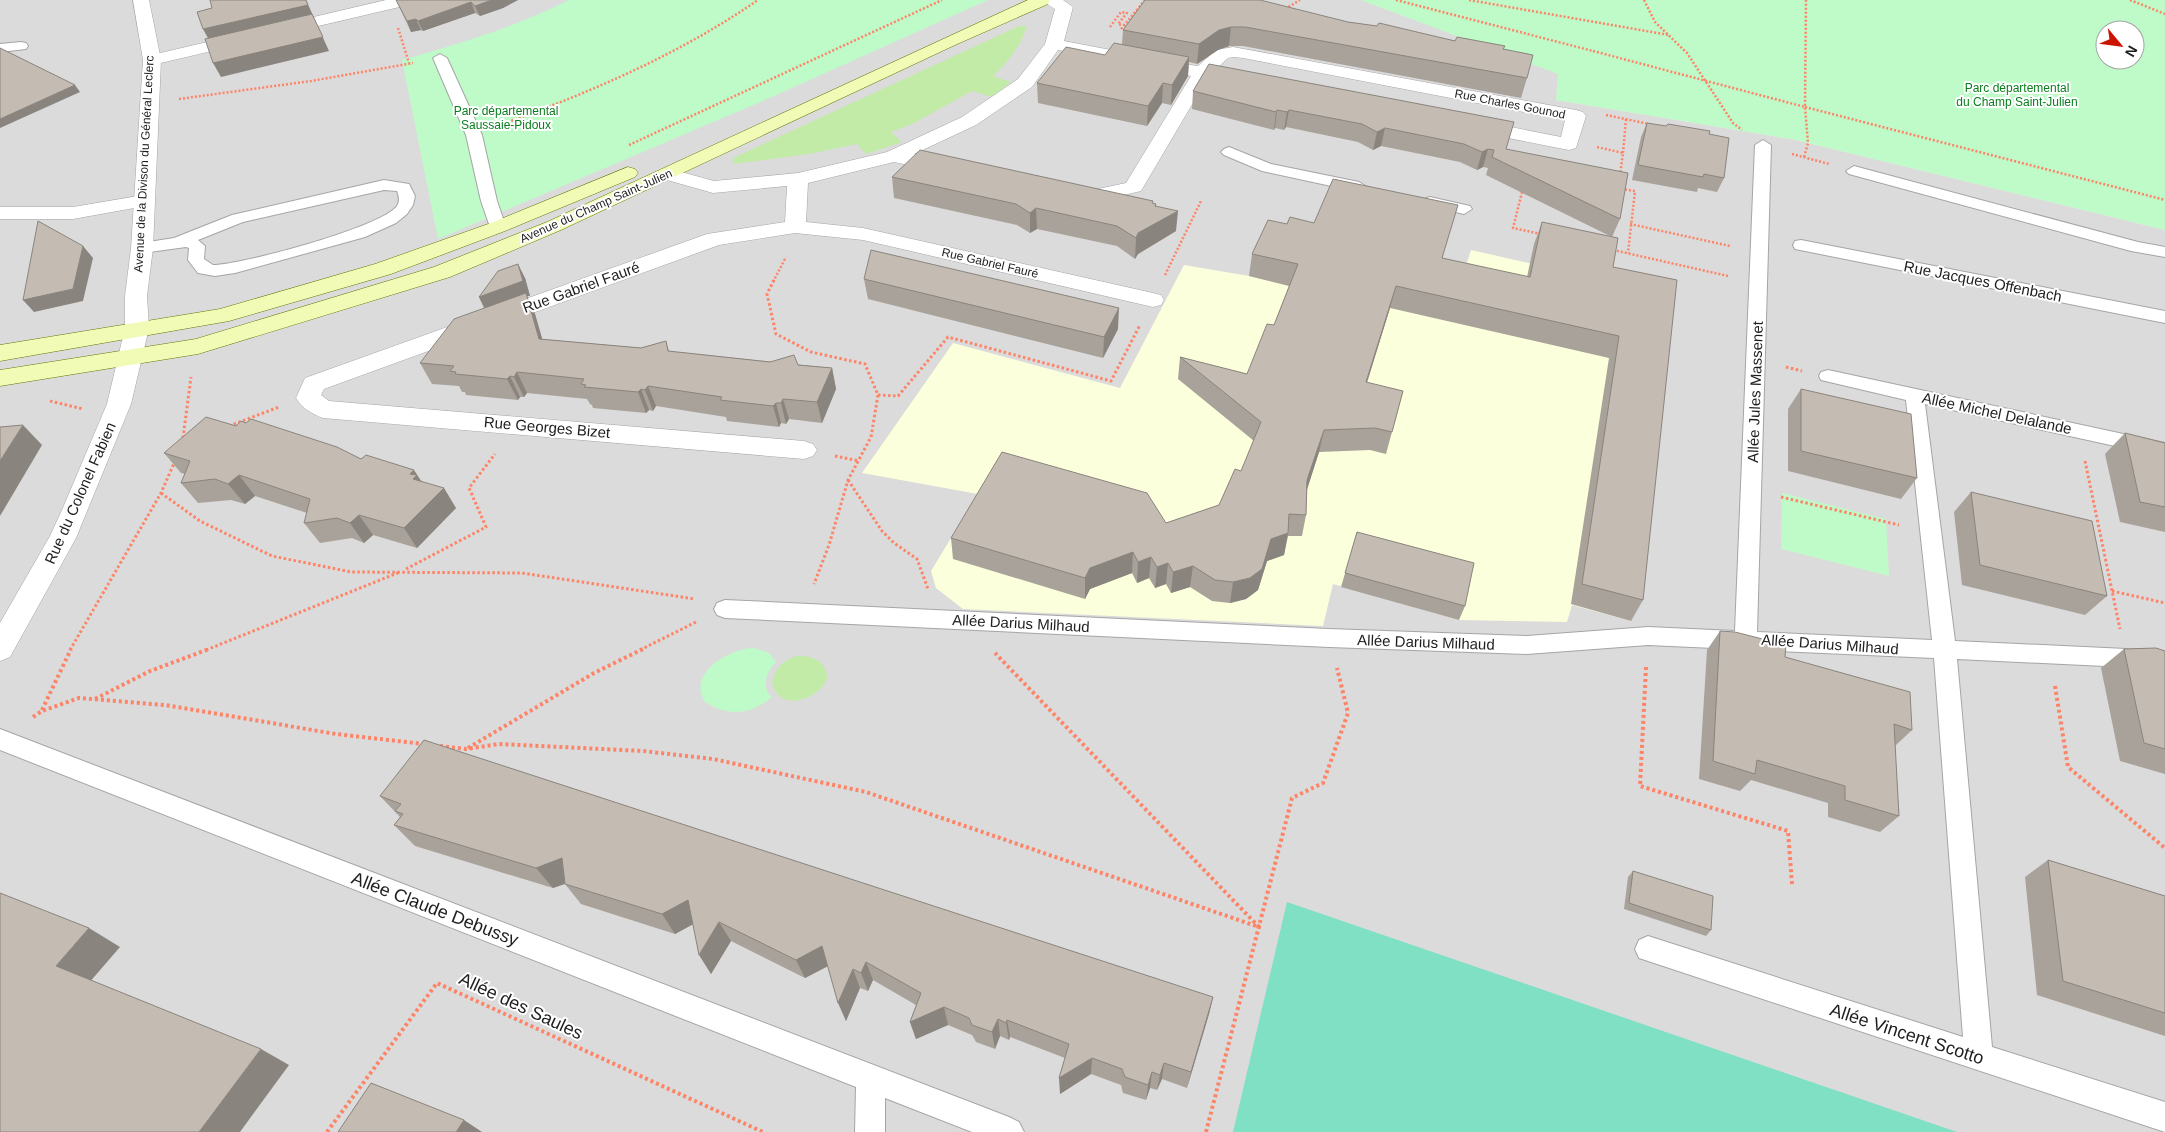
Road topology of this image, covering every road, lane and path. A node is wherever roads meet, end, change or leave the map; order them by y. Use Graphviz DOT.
graph roads {
  1 [pos="141,0"];
  2 [pos="408,0"];
  3 [pos="758,0"];
  4 [pos="942,0"];
  5 [pos="1015,0"];
  6 [pos="1025,0"];
  7 [pos="1042,0"];
  8 [pos="1049,0"];
  9 [pos="1144,0"];
  10 [pos="1300,0"];
  11 [pos="1396,0"];
  12 [pos="1468,0"];
  13 [pos="1644,0"];
  14 [pos="1806,0"];
  15 [pos="2130,0"];
  16 [pos="991,10"];
  17 [pos="1280,12"];
  18 [pos="2165,14"];
  19 [pos="1116,28"];
  20 [pos="1669,35"];
  21 [pos="1054,44"];
  22 [pos="21,46"];
  23 [pos="0,48"];
  24 [pos="440,58"];
  25 [pos="152,60"];
  26 [pos="1202,72"];
  27 [pos="150,103"];
  28 [pos="1805,107"];
  29 [pos="1576,116"];
  30 [pos="1626,119"];
  31 [pos="1653,124"];
  32 [pos="474,135"];
  33 [pos="1535,138"];
  34 [pos="628,145"];
  35 [pos="1764,146"];
  36 [pos="1610,150"];
  37 [pos="1229,152"];
  38 [pos="675,153"];
  39 [pos="1623,153"];
  40 [pos="894,156"];
  41 [pos="1804,157"];
  42 [pos="961,170"];
  43 [pos="1854,171"];
  44 [pos="667,174"];
  45 [pos="798,179"];
  46 [pos="1619,179"];
  47 [pos="1618,188"];
  48 [pos="1055,189"];
  49 [pos="1370,190"];
  50 [pos="1417,199"];
  51 [pos="2165,200"];
  52 [pos="144,201"];
  53 [pos="1201,201"];
  54 [pos="1464,209"];
  55 [pos="0,213"];
  56 [pos="1630,224"];
  57 [pos="498,227"];
  58 [pos="795,227"];
  59 [pos="1542,234"];
  60 [pos="178,242"];
  61 [pos="1801,244"];
  62 [pos="142,248"];
  63 [pos="1608,249"];
  64 [pos="1760,252"];
  65 [pos="2165,252"];
  66 [pos="1628,253"];
  67 [pos="1758,283"];
  68 [pos="1153,300"];
  69 [pos="2165,317"];
  70 [pos="137,328"];
  71 [pos="0,353"];
  72 [pos="130,358"];
  73 [pos="1756,361"];
  74 [pos="192,367"];
  75 [pos="1828,376"];
  76 [pos="0,378"];
  77 [pos="311,391"];
  78 [pos="878,395"];
  79 [pos="1915,395"];
  80 [pos="518,425"];
  81 [pos="224,428"];
  82 [pos="2078,431"];
  83 [pos="182,445"];
  84 [pos="804,450"];
  85 [pos="2165,450"];
  86 [pos="179,453"];
  87 [pos="848,480"];
  88 [pos="1751,489"];
  89 [pos="161,493"];
  90 [pos="1931,533"];
  91 [pos="404,570"];
  92 [pos="2112,591"];
  93 [pos="2165,604"];
  94 [pos="725,609"];
  95 [pos="802,612"];
  96 [pos="964,620"];
  97 [pos="1648,636"];
  98 [pos="1329,638"];
  99 [pos="1746,639"];
  100 [pos="0,649"];
  101 [pos="1945,652"];
  102 [pos="2051,656"];
  103 [pos="2126,658"];
  104 [pos="94,699"];
  105 [pos="42,711"];
  106 [pos="1,740"];
  107 [pos="429,745"];
  108 [pos="438,746"];
  109 [pos="466,749"];
  110 [pos="2165,848"];
  111 [pos="1792,884"];
  112 [pos="1259,927"];
  113 [pos="1648,949"];
  114 [pos="1979,1057"];
  115 [pos="871,1078"];
  116 [pos="2165,1117"];
  117 [pos="327,1132"];
  118 [pos="763,1132"];
  119 [pos="870,1132"];
  120 [pos="1008,1132"];
  121 [pos="1206,1132"];
  1 -- 25 [label="street, Avenue de la Divison du Général Leclerc"];
  2 -- 25 [label="street"];
  3 -- 32 [label="path"];
  4 -- 34 [label="path"];
  5 -- 16 [label="main road, Avenue du Champ Saint-Julien"];
  6 -- 16 [label="main road"];
  7 -- 44 [label="main road, Avenue du Champ Saint-Julien"];
  8 -- 21 [label="street"];
  9 -- 19 [label="path"];
  10 -- 17 [label="path"];
  11 -- 28 [label="path, bridge"];
  12 -- 20 [label="path"];
  13 -- 20 [label="path"];
  14 -- 28 [label="path"];
  15 -- 18 [label="path"];
  16 -- 38 [label="main road, Avenue du Champ Saint-Julien"];
  20 -- 35 [label="path"];
  21 -- 26 [label="street"];
  21 -- 40 [label="street"];
  22 -- 23 [label="lane"];
  24 -- 27 [label="path"];
  24 -- 32 [label="lane"];
  25 -- 27 [label="street, Avenue de la Divison du Général Leclerc"];
  26 -- 29 [label="street, Rue Charles Gounod"];
  26 -- 33 [label="street, Rue Charles Gounod"];
  26 -- 48 [label="street"];
  27 -- 52 [label="street, Avenue de la Divison du Général Leclerc"];
  28 -- 41 [label="path"];
  28 -- 51 [label="path"];
  29 -- 30 [label="path"];
  29 -- 33 [label="street, Rue Charles Gounod"];
  30 -- 31 [label="path"];
  30 -- 39 [label="path"];
  32 -- 57 [label="lane"];
  33 -- 59 [label="path"];
  35 -- 41 [label="path"];
  35 -- 64 [label="lane, Allée Jules Massenet"];
  36 -- 39 [label="path"];
  37 -- 49 [label="lane"];
  38 -- 44 [label="main road"];
  38 -- 57 [label="main road, Avenue du Champ Saint-Julien"];
  39 -- 46 [label="path"];
  40 -- 42 [label="street"];
  40 -- 45 [label="street"];
  41 -- 43 [label="path"];
  43 -- 65 [label="lane"];
  44 -- 45 [label="street"];
  44 -- 72 [label="main road, Avenue du Champ Saint-Julien"];
  45 -- 58 [label="street"];
  47 -- 56 [label="path"];
  50 -- 54 [label="lane"];
  52 -- 55 [label="street"];
  52 -- 62 [label="street, Avenue de la Divison du Général Leclerc"];
  53 -- 68 [label="path"];
  56 -- 64 [label="path"];
  56 -- 66 [label="path"];
  57 -- 70 [label="main road, Avenue du Champ Saint-Julien"];
  58 -- 68 [label="street, Rue Gabriel Fauré"];
  58 -- 77 [label="street, Rue Gabriel Fauré"];
  58 -- 78 [label="path"];
  60 -- 60 [label="lane"];
  60 -- 62 [label="lane"];
  61 -- 69 [label="lane, Rue Jacques Offenbach"];
  62 -- 70 [label="street, Avenue de la Divison du Général Leclerc"];
  63 -- 66 [label="path"];
  64 -- 67 [label="lane, Allée Jules Massenet"];
  66 -- 67 [label="path"];
  67 -- 73 [label="lane, Allée Jules Massenet"];
  68 -- 78 [label="path"];
  70 -- 71 [label="main road, Avenue du Champ Saint-Julien"];
  70 -- 72 [label="street, Rue du Colonel Fabien"];
  72 -- 76 [label="main road, Avenue du Champ Saint-Julien"];
  72 -- 100 [label="street, Rue du Colonel Fabien"];
  73 -- 75 [label="path"];
  73 -- 88 [label="lane, Allée Jules Massenet"];
  74 -- 83 [label="path"];
  75 -- 79 [label="lane, Allée Michel Delalande"];
  77 -- 80 [label="street, Rue Georges Bizet"];
  77 -- 81 [label="path"];
  78 -- 87 [label="path"];
  79 -- 82 [label="lane, Allée Michel Delalande"];
  79 -- 90 [label="lane"];
  80 -- 84 [label="street, Rue Georges Bizet"];
  80 -- 91 [label="path"];
  82 -- 85 [label="lane, Allée Michel Delalande"];
  82 -- 92 [label="path"];
  86 -- 89 [label="path"];
  87 -- 95 [label="path"];
  87 -- 96 [label="path"];
  88 -- 90 [label="path"];
  88 -- 99 [label="lane, Allée Jules Massenet"];
  89 -- 91 [label="path"];
  89 -- 105 [label="path"];
  90 -- 101 [label="lane"];
  91 -- 94 [label="path"];
  91 -- 104 [label="path"];
  92 -- 93 [label="path"];
  92 -- 103 [label="path"];
  94 -- 95 [label="lane, Allée Darius Milhaud"];
  94 -- 109 [label="path"];
  95 -- 96 [label="lane, Allée Darius Milhaud"];
  96 -- 98 [label="lane, Allée Darius Milhaud"];
  96 -- 112 [label="path"];
  97 -- 98 [label="lane, Allée Darius Milhaud"];
  97 -- 99 [label="lane, Allée Darius Milhaud"];
  97 -- 111 [label="path"];
  98 -- 112 [label="path"];
  99 -- 101 [label="lane, Allée Darius Milhaud"];
  101 -- 102 [label="lane, Allée Darius Milhaud"];
  101 -- 114 [label="lane"];
  102 -- 103 [label="lane, Allée Darius Milhaud"];
  102 -- 110 [label="path"];
  104 -- 105 [label="path"];
  104 -- 107 [label="path"];
  105 -- 106 [label="path"];
  106 -- 115 [label="lane, Allée Claude Debussy"];
  108 -- 109 [label="path"];
  109 -- 112 [label="path"];
  112 -- 121 [label="path"];
  113 -- 114 [label="lane, Allée Vincent Scotto"];
  114 -- 116 [label="lane, Allée Vincent Scotto"];
  115 -- 119 [label="lane"];
  115 -- 120 [label="lane, Allée Claude Debussy"];
  117 -- 118 [label="path, Allée des Saules"];
}
